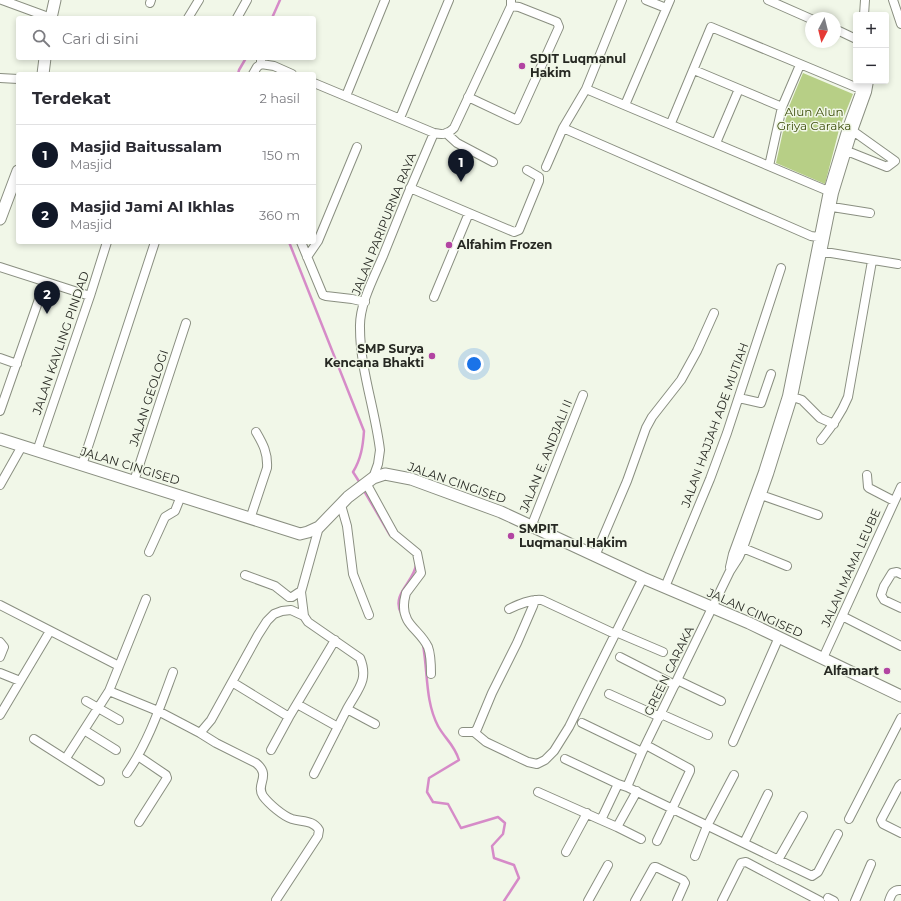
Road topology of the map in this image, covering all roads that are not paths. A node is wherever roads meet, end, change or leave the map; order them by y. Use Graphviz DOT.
graph roads {
  1 [pos="2,0"];
  2 [pos="55,0"];
  3 [pos="198,0"];
  4 [pos="247,0"];
  5 [pos="385,0"];
  6 [pos="449,0"];
  7 [pos="622,0"];
  8 [pos="646,0"];
  9 [pos="670,0"];
  10 [pos="768,0"];
  11 [pos="865,0"];
  12 [pos="893,0"];
  13 [pos="511,3"];
  14 [pos="666,8"];
  15 [pos="864,12"];
  16 [pos="46,16"];
  17 [pos="51,16"];
  18 [pos="189,16"];
  19 [pos="238,16"];
  20 [pos="805,16"];
  21 [pos="901,24"];
  22 [pos="841,32"];
  23 [pos="853,37"];
  24 [pos="45,60"];
  25 [pos="261,61"];
  26 [pos="800,65"];
  27 [pos="694,70"];
  28 [pos="43,72"];
  29 [pos="254,72"];
  30 [pos="288,72"];
  31 [pos="0,78"];
  32 [pos="16,79"];
  33 [pos="316,84"];
  34 [pos="863,84"];
  35 [pos="868,84"];
  36 [pos="586,89"];
  37 [pos="739,89"];
  38 [pos="864,91"];
  39 [pos="346,96"];
  40 [pos="468,97"];
  41 [pos="625,105"];
  42 [pos="782,107"];
  43 [pos="400,118"];
  44 [pos="670,124"];
  45 [pos="563,128"];
  46 [pos="853,131"];
  47 [pos="446,133"];
  48 [pos="434,134"];
  49 [pos="716,143"];
  50 [pos="357,147"];
  51 [pos="847,151"];
  52 [pos="493,162"];
  53 [pos="769,166"];
  54 [pos="546,168"];
  55 [pos="527,170"];
  56 [pos="16,176"];
  57 [pos="410,188"];
  58 [pos="831,192"];
  59 [pos="828,207"];
  60 [pos="469,213"];
  61 [pos="870,213"];
  62 [pos="0,219"];
  63 [pos="822,238"];
  64 [pos="106,244"];
  65 [pos="154,244"];
  66 [pos="302,244"];
  67 [pos="316,244"];
  68 [pos="316,244"];
  69 [pos="819,252"];
  70 [pos="307,257"];
  71 [pos="872,260"];
  72 [pos="898,264"];
  73 [pos="0,268"];
  74 [pos="781,268"];
  75 [pos="45,282"];
  76 [pos="90,296"];
  77 [pos="434,297"];
  78 [pos="365,302"];
  79 [pos="714,313"];
  80 [pos="186,323"];
  81 [pos="0,358"];
  82 [pos="17,364"];
  83 [pos="771,374"];
  84 [pos="583,395"];
  85 [pos="790,397"];
  86 [pos="739,398"];
  87 [pos="0,411"];
  88 [pos="834,424"];
  89 [pos="256,432"];
  90 [pos="0,439"];
  91 [pos="821,440"];
  92 [pos="22,446"];
  93 [pos="37,450"];
  94 [pos="82,465"];
  95 [pos="766,473"];
  96 [pos="867,475"];
  97 [pos="134,481"];
  98 [pos="366,483"];
  99 [pos="0,486"];
  100 [pos="901,487"];
  101 [pos="761,495"];
  102 [pos="181,496"];
  103 [pos="894,502"];
  104 [pos="341,505"];
  105 [pos="818,515"];
  106 [pos="250,518"];
  107 [pos="319,526"];
  108 [pos="531,526"];
  109 [pos="738,549"];
  110 [pos="149,552"];
  111 [pos="595,556"];
  112 [pos="787,566"];
  113 [pos="901,574"];
  114 [pos="245,575"];
  115 [pos="644,578"];
  116 [pos="665,588"];
  117 [pos="301,592"];
  118 [pos="146,599"];
  119 [pos="535,600"];
  120 [pos="0,605"];
  121 [pos="713,607"];
  122 [pos="901,608"];
  123 [pos="509,609"];
  124 [pos="291,610"];
  125 [pos="369,615"];
  126 [pos="304,616"];
  127 [pos="842,616"];
  128 [pos="50,631"];
  129 [pos="615,633"];
  130 [pos="779,637"];
  131 [pos="335,640"];
  132 [pos="0,642"];
  133 [pos="901,646"];
  134 [pos="663,652"];
  135 [pos="0,657"];
  136 [pos="620,657"];
  137 [pos="823,658"];
  138 [pos="119,666"];
  139 [pos="173,672"];
  140 [pos="0,673"];
  141 [pos="431,674"];
  142 [pos="20,681"];
  143 [pos="232,682"];
  144 [pos="676,683"];
  145 [pos="109,691"];
  146 [pos="609,694"];
  147 [pos="901,696"];
  148 [pos="86,701"];
  149 [pos="721,701"];
  150 [pos="297,704"];
  151 [pos="98,708"];
  152 [pos="347,709"];
  153 [pos="158,711"];
  154 [pos="0,715"];
  155 [pos="660,715"];
  156 [pos="289,717"];
  157 [pos="901,718"];
  158 [pos="119,720"];
  159 [pos="375,724"];
  160 [pos="582,724"];
  161 [pos="338,727"];
  162 [pos="84,730"];
  163 [pos="463,732"];
  164 [pos="474,732"];
  165 [pos="200,733"];
  166 [pos="708,735"];
  167 [pos="34,739"];
  168 [pos="733,742"];
  169 [pos="644,749"];
  170 [pos="116,750"];
  171 [pos="271,750"];
  172 [pos="138,756"];
  173 [pos="66,758"];
  174 [pos="565,759"];
  175 [pos="126,773"];
  176 [pos="314,774"];
  177 [pos="734,775"];
  178 [pos="100,782"];
  179 [pos="618,784"];
  180 [pos="901,784"];
  181 [pos="627,787"];
  182 [pos="637,791"];
  183 [pos="538,792"];
  184 [pos="768,794"];
  185 [pos="672,809"];
  186 [pos="587,813"];
  187 [pos="803,816"];
  188 [pos="849,819"];
  189 [pos="602,820"];
  190 [pos="139,822"];
  191 [pos="707,826"];
  192 [pos="617,827"];
  193 [pos="901,833"];
  194 [pos="838,834"];
  195 [pos="641,839"];
  196 [pos="657,841"];
  197 [pos="744,843"];
  198 [pos="566,852"];
  199 [pos="695,856"];
  200 [pos="778,860"];
  201 [pos="871,864"];
  202 [pos="608,865"];
  203 [pos="901,890"];
  204 [pos="276,900"];
  205 [pos="828,900"];
  206 [pos="588,901"];
  207 [pos="635,901"];
  208 [pos="677,901"];
  209 [pos="722,901"];
  210 [pos="855,901"];
  211 [pos="888,901"];
  1 -- 16 [label="street"];
  2 -- 17 [label="main road"];
  3 -- 18 [label="street"];
  4 -- 19 [label="street"];
  5 -- 39 [label="street"];
  6 -- 43 [label="street"];
  7 -- 36 [label="street"];
  8 -- 14 [label="street"];
  9 -- 14 [label="street"];
  10 -- 20 [label="street"];
  11 -- 15 [label="street"];
  12 -- 21 [label="street"];
  13 -- 40 [label="street"];
  13 -- 40 [label="street"];
  14 -- 41 [label="street"];
  22 -- 23 [label="street"];
  24 -- 28 [label="main road"];
  25 -- 29 [label="street"];
  25 -- 30 [label="street"];
  26 -- 27 [label="street"];
  26 -- 38 [label="street"];
  26 -- 42 [label="street"];
  27 -- 37 [label="street"];
  27 -- 44 [label="street"];
  31 -- 32 [label="street"];
  33 -- 39 [label="street"];
  34 -- 38 [label="street"];
  35 -- 38 [label="street"];
  36 -- 41 [label="street"];
  36 -- 45 [label="street"];
  37 -- 42 [label="street"];
  37 -- 49 [label="street"];
  38 -- 46 [label="street"];
  38 -- 58 [label="street"];
  39 -- 43 [label="street"];
  40 -- 47 [label="street"];
  41 -- 44 [label="street"];
  42 -- 53 [label="street"];
  43 -- 48 [label="street"];
  44 -- 49 [label="street"];
  45 -- 54 [label="street"];
  45 -- 63 [label="street"];
  46 -- 51 [label="street"];
  46 -- 51 [label="street"];
  47 -- 48 [label="street"];
  47 -- 52 [label="street"];
  48 -- 57 [label="street, JALAN PARIPURNA RAYA"];
  49 -- 53 [label="street"];
  50 -- 67 [label="street"];
  51 -- 58 [label="street"];
  53 -- 58 [label="street"];
  55 -- 60 [label="street"];
  56 -- 62 [label="main road"];
  57 -- 60 [label="street"];
  57 -- 78 [label="street, JALAN PARIPURNA RAYA"];
  58 -- 59 [label="street"];
  59 -- 61 [label="street"];
  59 -- 63 [label="street"];
  60 -- 77 [label="street"];
  63 -- 69 [label="street"];
  64 -- 76 [label="street, JALAN KAVLING PINDAD"];
  65 -- 94 [label="street"];
  66 -- 70 [label="street"];
  68 -- 70 [label="street"];
  69 -- 71 [label="street"];
  69 -- 85 [label="street"];
  70 -- 78 [label="street"];
  71 -- 72 [label="street"];
  71 -- 88 [label="street"];
  73 -- 75 [label="street"];
  74 -- 86 [label="street, JALAN HAJJAH ADE MUTIAH"];
  75 -- 76 [label="street"];
  75 -- 82 [label="street"];
  76 -- 93 [label="street, JALAN KAVLING PINDAD"];
  78 -- 98 [label="street, JALAN PARIPURNA RAYA"];
  79 -- 111 [label="street"];
  80 -- 97 [label="street, JALAN GEOLOGI"];
  81 -- 82 [label="street"];
  82 -- 87 [label="street"];
  83 -- 86 [label="street"];
  84 -- 108 [label="street, JALAN E. ANDJALI II"];
  85 -- 88 [label="street"];
  85 -- 95 [label="street"];
  86 -- 116 [label="street, JALAN HAJJAH ADE MUTIAH"];
  88 -- 91 [label="street"];
  89 -- 106 [label="street"];
  90 -- 92 [label="main road, JALAN CINGISED"];
  92 -- 93 [label="main road, JALAN CINGISED"];
  92 -- 99 [label="street"];
  93 -- 94 [label="main road, JALAN CINGISED"];
  94 -- 97 [label="main road, JALAN CINGISED"];
  95 -- 101 [label="street"];
  95 -- 109 [label="street"];
  96 -- 103 [label="street"];
  97 -- 102 [label="main road, JALAN CINGISED"];
  98 -- 104 [label="main road, JALAN CINGISED"];
  98 -- 108 [label="main road, JALAN CINGISED"];
  98 -- 141 [label="street"];
  100 -- 103 [label="street, JALAN MAMA LEUBE"];
  101 -- 105 [label="street"];
  101 -- 109 [label="street"];
  102 -- 106 [label="main road, JALAN CINGISED"];
  102 -- 110 [label="street"];
  103 -- 127 [label="street, JALAN MAMA LEUBE"];
  104 -- 107 [label="main road, JALAN CINGISED"];
  104 -- 125 [label="street"];
  106 -- 107 [label="main road, JALAN CINGISED"];
  107 -- 117 [label="street"];
  108 -- 111 [label="main road, JALAN CINGISED"];
  109 -- 112 [label="street"];
  109 -- 121 [label="street, GREEN CARAKA"];
  111 -- 115 [label="main road, JALAN CINGISED"];
  113 -- 122 [label="street"];
  114 -- 117 [label="street"];
  115 -- 116 [label="main road, JALAN CINGISED"];
  115 -- 129 [label="street"];
  116 -- 121 [label="main road, JALAN CINGISED"];
  117 -- 124 [label="street"];
  117 -- 126 [label="street"];
  118 -- 138 [label="street"];
  119 -- 123 [label="street"];
  119 -- 129 [label="street"];
  119 -- 164 [label="street"];
  120 -- 128 [label="street"];
  121 -- 130 [label="main road, JALAN CINGISED"];
  121 -- 144 [label="street, GREEN CARAKA"];
  124 -- 126 [label="street"];
  124 -- 143 [label="street"];
  126 -- 131 [label="street"];
  127 -- 133 [label="street"];
  127 -- 137 [label="street, JALAN MAMA LEUBE"];
  128 -- 138 [label="street"];
  128 -- 142 [label="street"];
  129 -- 134 [label="street"];
  129 -- 164 [label="street"];
  130 -- 137 [label="main road, JALAN CINGISED"];
  130 -- 168 [label="street"];
  131 -- 150 [label="street"];
  131 -- 152 [label="street"];
  132 -- 135 [label="street"];
  136 -- 144 [label="street"];
  137 -- 147 [label="main road, JALAN CINGISED"];
  138 -- 145 [label="street"];
  139 -- 153 [label="street"];
  140 -- 142 [label="street"];
  142 -- 154 [label="street"];
  143 -- 156 [label="street"];
  143 -- 165 [label="street"];
  144 -- 149 [label="street"];
  144 -- 155 [label="street, GREEN CARAKA"];
  145 -- 151 [label="street"];
  145 -- 153 [label="street"];
  146 -- 155 [label="street"];
  148 -- 151 [label="street"];
  150 -- 156 [label="street"];
  150 -- 161 [label="street"];
  151 -- 158 [label="street"];
  151 -- 162 [label="street"];
  152 -- 159 [label="street"];
  152 -- 161 [label="street"];
  153 -- 165 [label="street"];
  153 -- 172 [label="street"];
  155 -- 166 [label="street"];
  155 -- 169 [label="street, GREEN CARAKA"];
  156 -- 171 [label="street"];
  157 -- 188 [label="street"];
  160 -- 169 [label="street"];
  161 -- 176 [label="street"];
  162 -- 170 [label="street"];
  162 -- 173 [label="street"];
  163 -- 164 [label="street"];
  165 -- 204 [label="street"];
  167 -- 173 [label="street"];
  169 -- 181 [label="street, GREEN CARAKA"];
  169 -- 185 [label="street"];
  172 -- 175 [label="street"];
  172 -- 190 [label="street"];
  173 -- 178 [label="street"];
  174 -- 179 [label="street"];
  177 -- 191 [label="street"];
  179 -- 181 [label="street"];
  179 -- 189 [label="street"];
  180 -- 193 [label="street"];
  181 -- 182 [label="street"];
  182 -- 185 [label="street"];
  182 -- 192 [label="street"];
  183 -- 186 [label="street"];
  184 -- 197 [label="street"];
  185 -- 191 [label="street"];
  185 -- 196 [label="street"];
  186 -- 189 [label="street"];
  186 -- 198 [label="street"];
  187 -- 200 [label="street"];
  189 -- 192 [label="street"];
  191 -- 197 [label="street"];
  191 -- 199 [label="street"];
  192 -- 195 [label="street"];
  194 -- 200 [label="street"];
  197 -- 200 [label="street"];
  201 -- 210 [label="street"];
  202 -- 206 [label="street"];
  203 -- 211 [label="street"];
  205 -- 209 [label="street"];
  207 -- 208 [label="street"];
}
